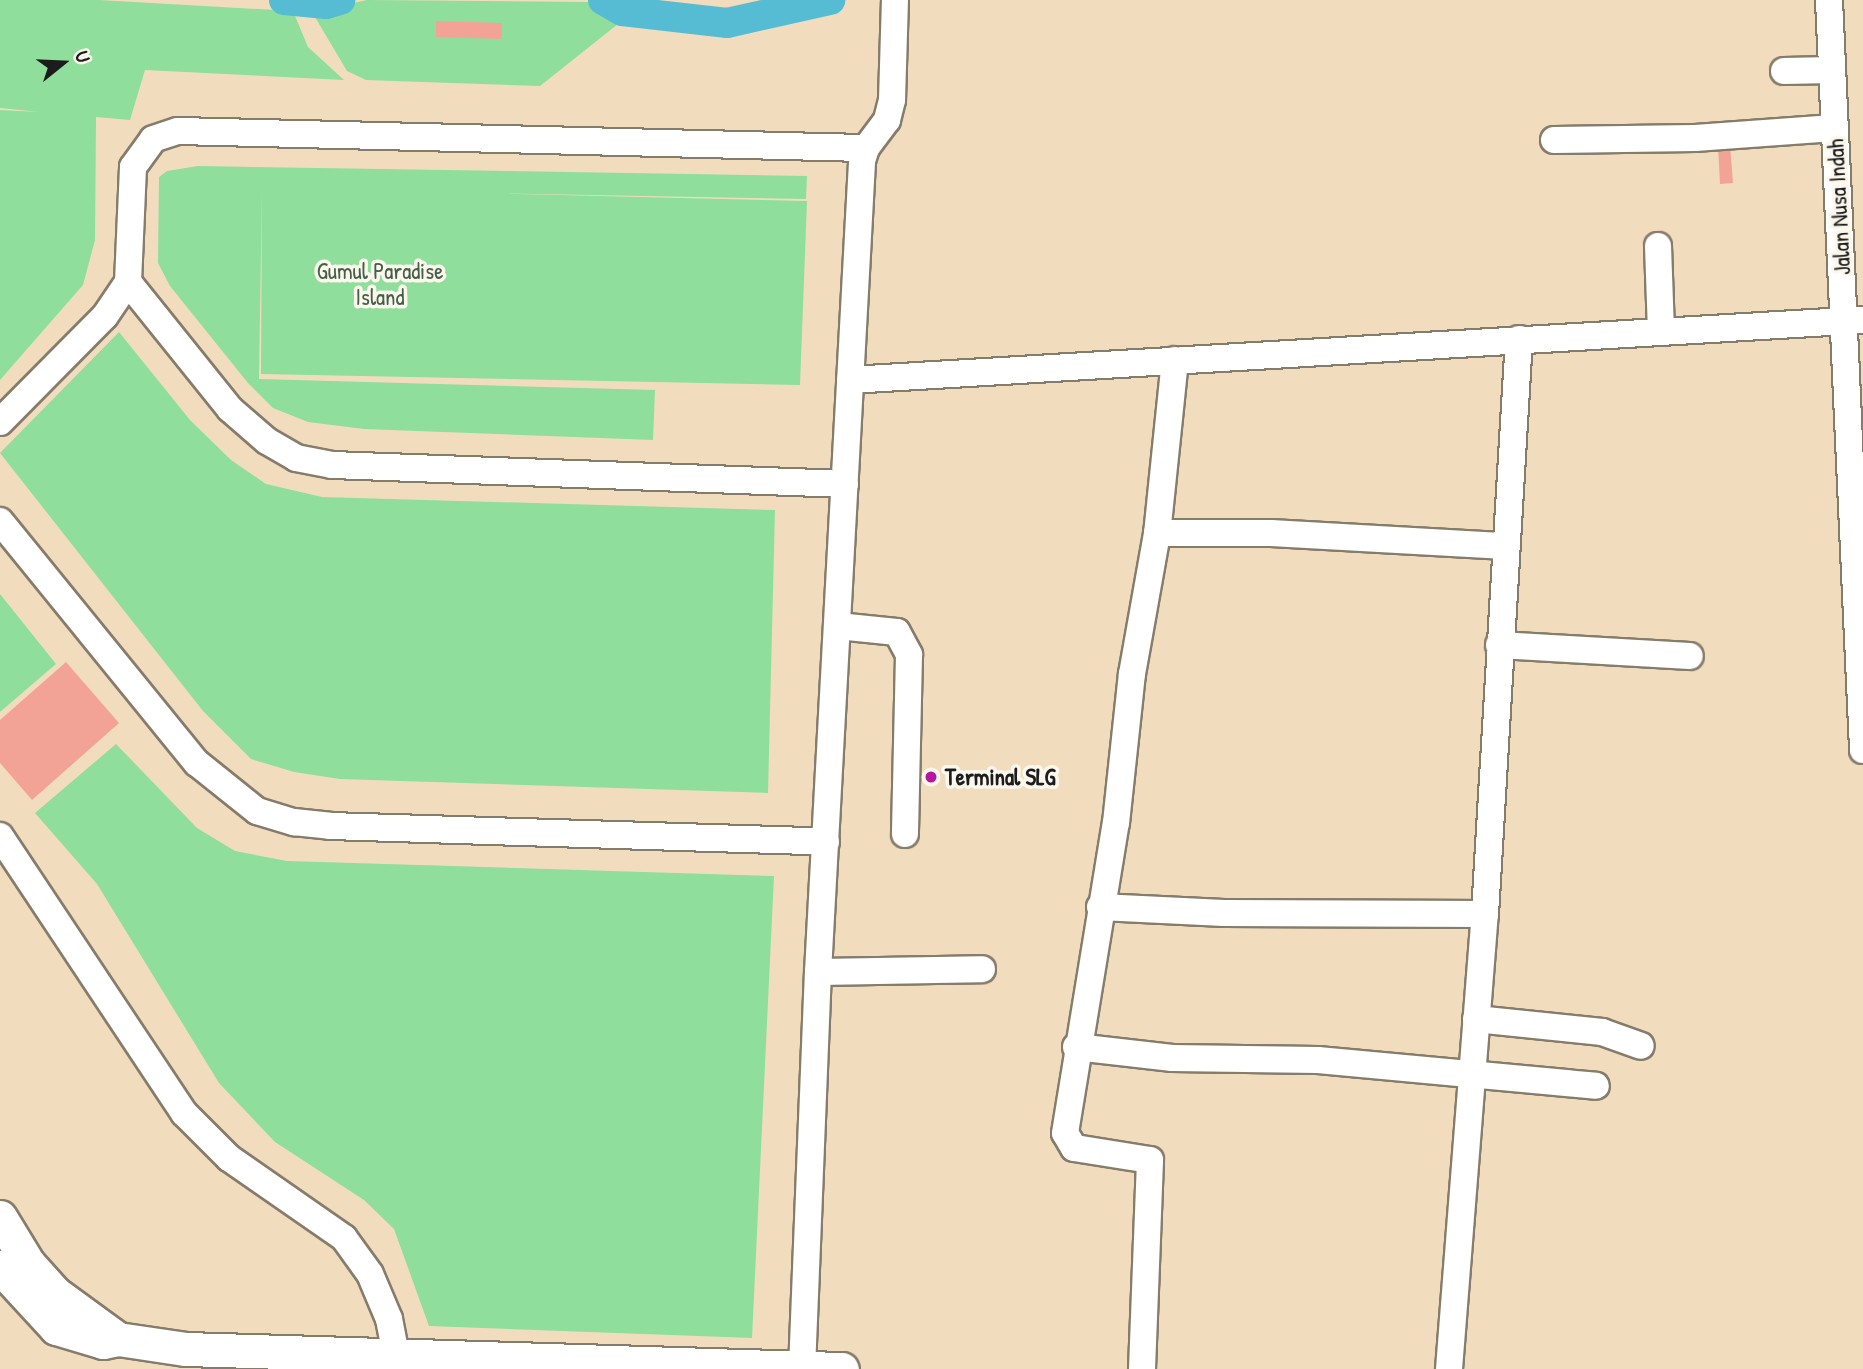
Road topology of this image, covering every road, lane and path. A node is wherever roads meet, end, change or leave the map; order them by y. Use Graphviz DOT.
graph roads {
  1 [pos="895,0"];
  2 [pos="1829,0"];
  3 [pos="1832,70"];
  4 [pos="1784,71"];
  5 [pos="1834,128"];
  6 [pos="1554,140"];
  7 [pos="866,148"];
  8 [pos="1658,246"];
  9 [pos="128,282"];
  10 [pos="1854,320"];
  11 [pos="1661,331"];
  12 [pos="1519,339"];
  13 [pos="1175,360"];
  14 [pos="850,380"];
  15 [pos="0,422"];
  16 [pos="845,484"];
  17 [pos="0,522"];
  18 [pos="1157,533"];
  19 [pos="1506,545"];
  20 [pos="838,626"];
  21 [pos="1499,645"];
  22 [pos="1689,656"];
  23 [pos="1863,750"];
  24 [pos="905,834"];
  25 [pos="0,836"];
  26 [pos="826,842"];
  27 [pos="1100,907"];
  28 [pos="1485,914"];
  29 [pos="982,969"];
  30 [pos="818,972"];
  31 [pos="1476,1019"];
  32 [pos="1641,1046"];
  33 [pos="1076,1047"];
  34 [pos="1474,1076"];
  35 [pos="1596,1086"];
  36 [pos="0,1217"];
  37 [pos="0,1267"];
  38 [pos="118,1339"];
  39 [pos="396,1356"];
  40 [pos="342,1362"];
  41 [pos="758,1368"];
  42 [pos="802,1368"];
  43 [pos="842,1369"];
  44 [pos="1142,1369"];
  45 [pos="1449,1369"];
  1 -- 7 [label="street"];
  2 -- 3 [label="street, Jalan Nusa Indah"];
  3 -- 4 [label="street"];
  3 -- 5 [label="street, Jalan Nusa Indah"];
  5 -- 6 [label="street"];
  5 -- 10 [label="street, Jalan Nusa Indah"];
  7 -- 9 [label="street"];
  7 -- 14 [label="street"];
  8 -- 11 [label="street"];
  9 -- 15 [label="street"];
  9 -- 16 [label="street"];
  10 -- 11 [label="street"];
  10 -- 23 [label="street, Jalan Nusa Indah"];
  11 -- 12 [label="street"];
  12 -- 13 [label="street"];
  12 -- 19 [label="street"];
  13 -- 14 [label="street"];
  13 -- 18 [label="street"];
  14 -- 16 [label="street"];
  16 -- 20 [label="street"];
  17 -- 26 [label="street"];
  18 -- 19 [label="street"];
  18 -- 27 [label="street"];
  19 -- 21 [label="street"];
  20 -- 24 [label="street"];
  20 -- 26 [label="street"];
  21 -- 22 [label="street"];
  21 -- 28 [label="street"];
  25 -- 39 [label="street"];
  26 -- 30 [label="street"];
  27 -- 28 [label="street"];
  27 -- 33 [label="street"];
  28 -- 31 [label="street"];
  29 -- 30 [label="street"];
  30 -- 42 [label="street"];
  31 -- 32 [label="street"];
  31 -- 34 [label="street"];
  33 -- 34 [label="street"];
  33 -- 44 [label="street"];
  34 -- 35 [label="street"];
  34 -- 45 [label="street"];
  36 -- 38 [label="main road"];
  37 -- 38 [label="main road"];
  38 -- 40 [label="main road"];
  39 -- 40 [label="main road"];
  39 -- 41 [label="main road"];
  41 -- 42 [label="main road"];
  42 -- 43 [label="main road"];
}
